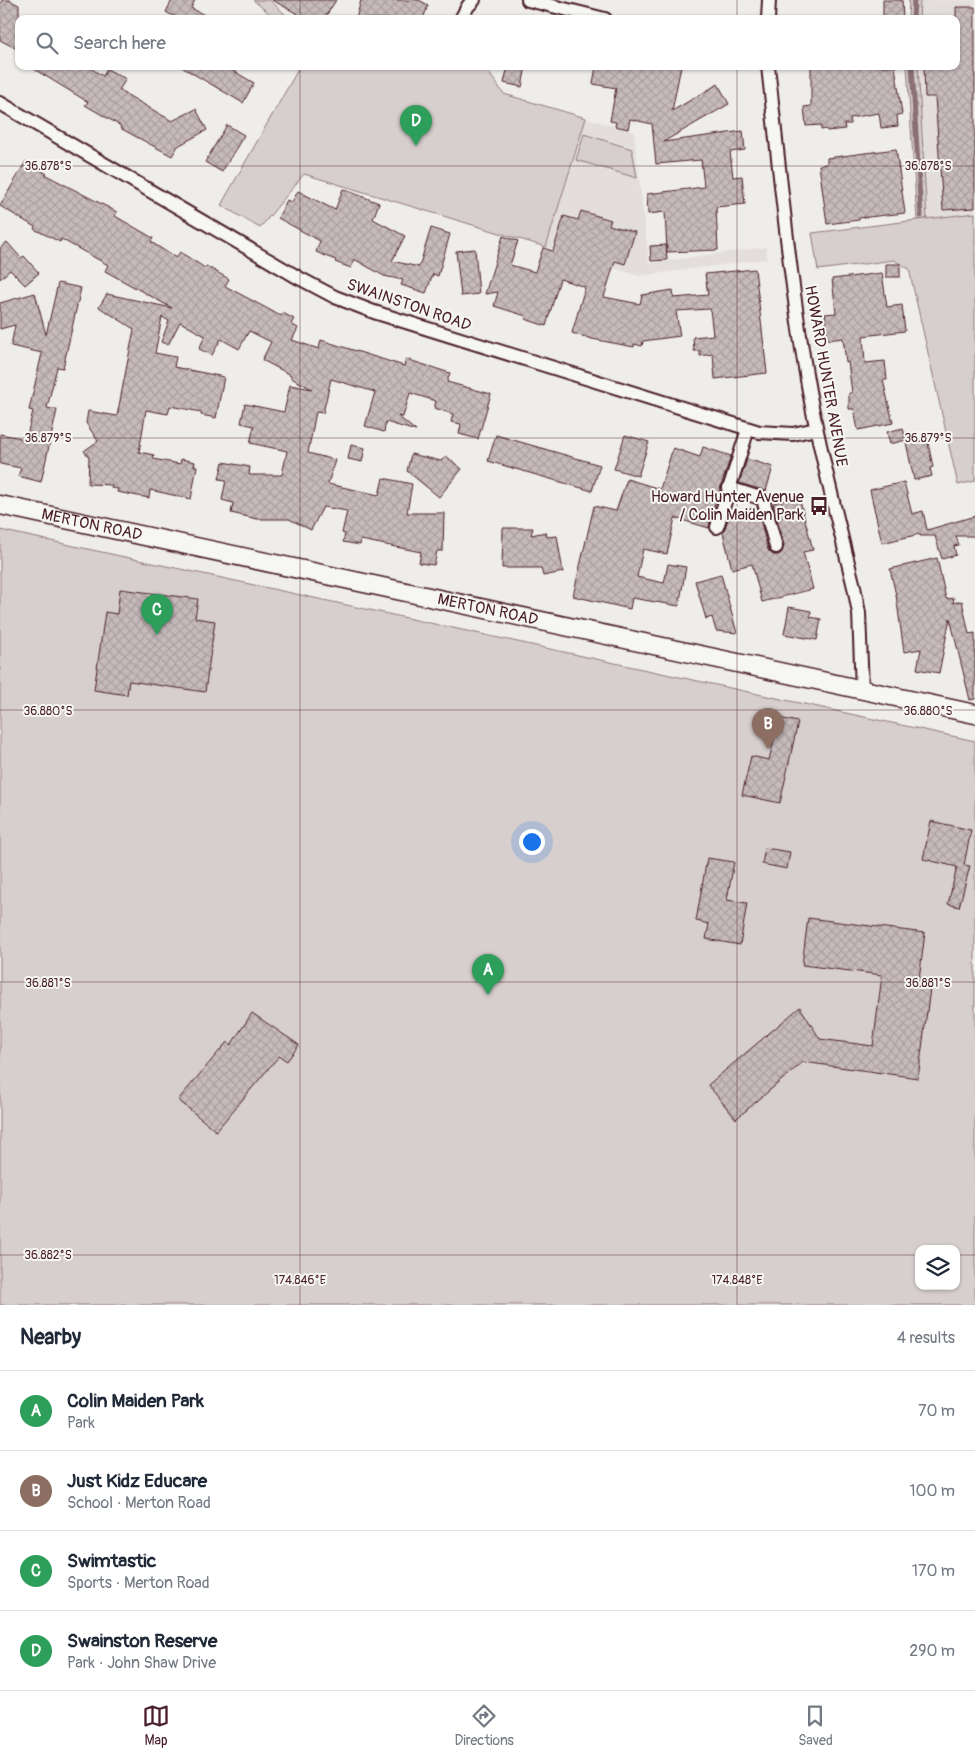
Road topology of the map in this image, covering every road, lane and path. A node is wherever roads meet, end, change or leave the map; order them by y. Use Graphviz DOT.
graph roads {
  1 [pos="474,0"];
  2 [pos="528,0"];
  3 [pos="769,0"];
  4 [pos="463,15"];
  5 [pos="589,15"];
  6 [pos="768,15"];
  7 [pos="768,70"];
  8 [pos="0,103"];
  9 [pos="748,429"];
  10 [pos="816,429"];
  11 [pos="730,488"];
  12 [pos="0,505"];
  13 [pos="717,527"];
  14 [pos="776,547"];
  15 [pos="862,690"];
  16 [pos="975,714"];
  1 -- 4 [label="street"];
  2 -- 5 [label="street"];
  3 -- 6 [label="street"];
  7 -- 10 [label="street, HOWARD HUNTER AVENUE"];
  8 -- 9 [label="street, SWAINSTON ROAD"];
  9 -- 10 [label="street, SWAINSTON ROAD"];
  9 -- 11 [label="street"];
  10 -- 15 [label="street, HOWARD HUNTER AVENUE"];
  11 -- 13 [label="street"];
  11 -- 14 [label="street"];
  12 -- 15 [label="main road, MERTON ROAD"];
  15 -- 16 [label="main road, MERTON ROAD"];
}
